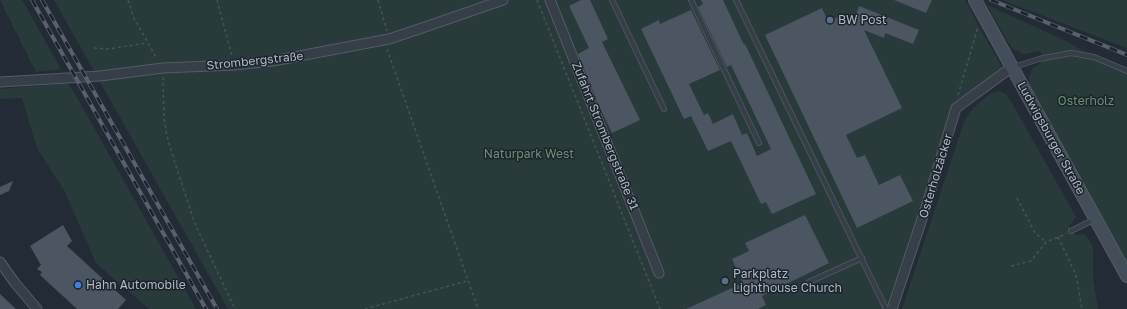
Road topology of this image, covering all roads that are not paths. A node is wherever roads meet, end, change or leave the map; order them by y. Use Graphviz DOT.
graph roads {
  1 [pos="503,0"];
  2 [pos="550,0"];
  3 [pos="612,0"];
  4 [pos="691,0"];
  5 [pos="736,0"];
  6 [pos="975,0"];
  7 [pos="1012,67"];
  8 [pos="1127,71"];
  9 [pos="0,82"];
  10 [pos="664,109"];
  11 [pos="759,143"];
  12 [pos="1094,219"];
  13 [pos="1071,231"];
  14 [pos="862,258"];
  15 [pos="0,262"];
  16 [pos="659,273"];
  17 [pos="1127,276"];
  18 [pos="809,282"];
  19 [pos="37,309"];
  20 [pos="886,309"];
  21 [pos="892,309"];
  1 -- 9 [label="street, Strombergstraße"];
  2 -- 16 [label="street, Zufahrt Strombergstraße 31"];
  3 -- 10 [label="lane"];
  4 -- 11 [label="lane"];
  5 -- 14 [label="lane"];
  6 -- 7 [label="street, Ludwigsburger Straße"];
  7 -- 8 [label="lane"];
  7 -- 12 [label="street, Ludwigsburger Straße"];
  7 -- 21 [label="street, Osterholzäcker"];
  12 -- 13 [label="lane"];
  12 -- 17 [label="street, Ludwigsburger Straße"];
  14 -- 18 [label="lane"];
  14 -- 20 [label="lane"];
  15 -- 19 [label="street"];
}
